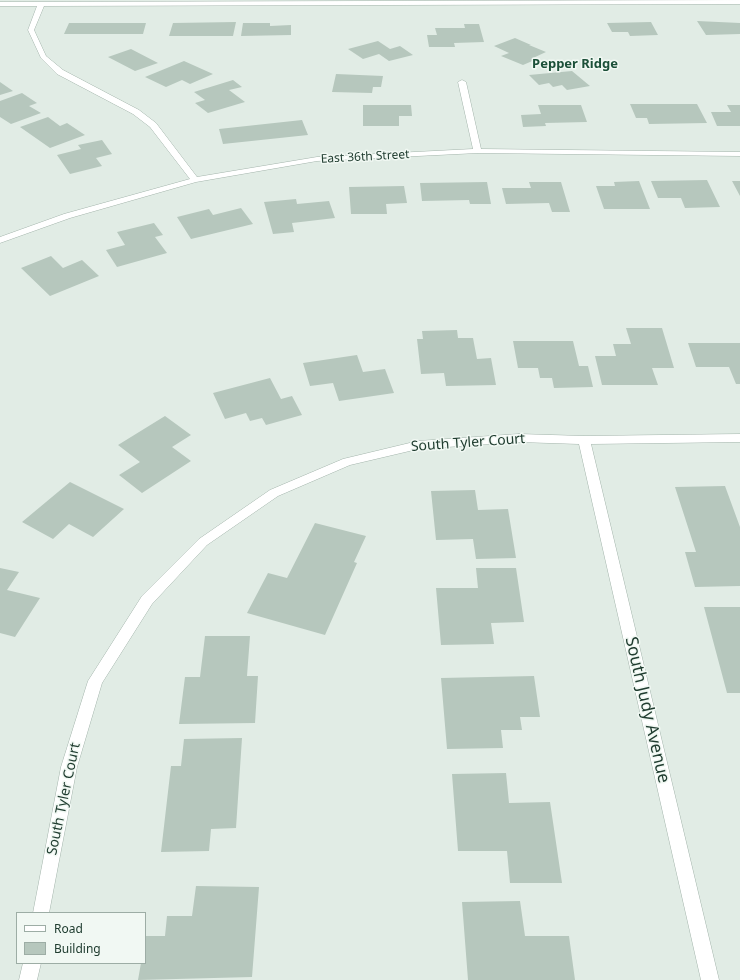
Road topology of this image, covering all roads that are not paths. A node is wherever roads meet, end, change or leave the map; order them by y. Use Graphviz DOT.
graph roads {
  1 [pos="740,2"];
  2 [pos="0,4"];
  3 [pos="41,4"];
  4 [pos="462,82"];
  5 [pos="478,151"];
  6 [pos="740,154"];
  7 [pos="195,180"];
  8 [pos="0,240"];
  9 [pos="740,438"];
  10 [pos="584,440"];
  11 [pos="41,912"];
  12 [pos="32,964"];
  13 [pos="28,980"];
  14 [pos="710,980"];
  1 -- 3 [label="street"];
  2 -- 3 [label="street"];
  3 -- 7 [label="street"];
  4 -- 5 [label="street"];
  5 -- 6 [label="street, East 36th Street"];
  5 -- 7 [label="street, East 36th Street"];
  7 -- 8 [label="street, East 36th Street"];
  9 -- 10 [label="street, South Tyler Court"];
  10 -- 11 [label="street, South Tyler Court"];
  10 -- 14 [label="street, South Judy Avenue"];
  12 -- 13 [label="street"];
}
